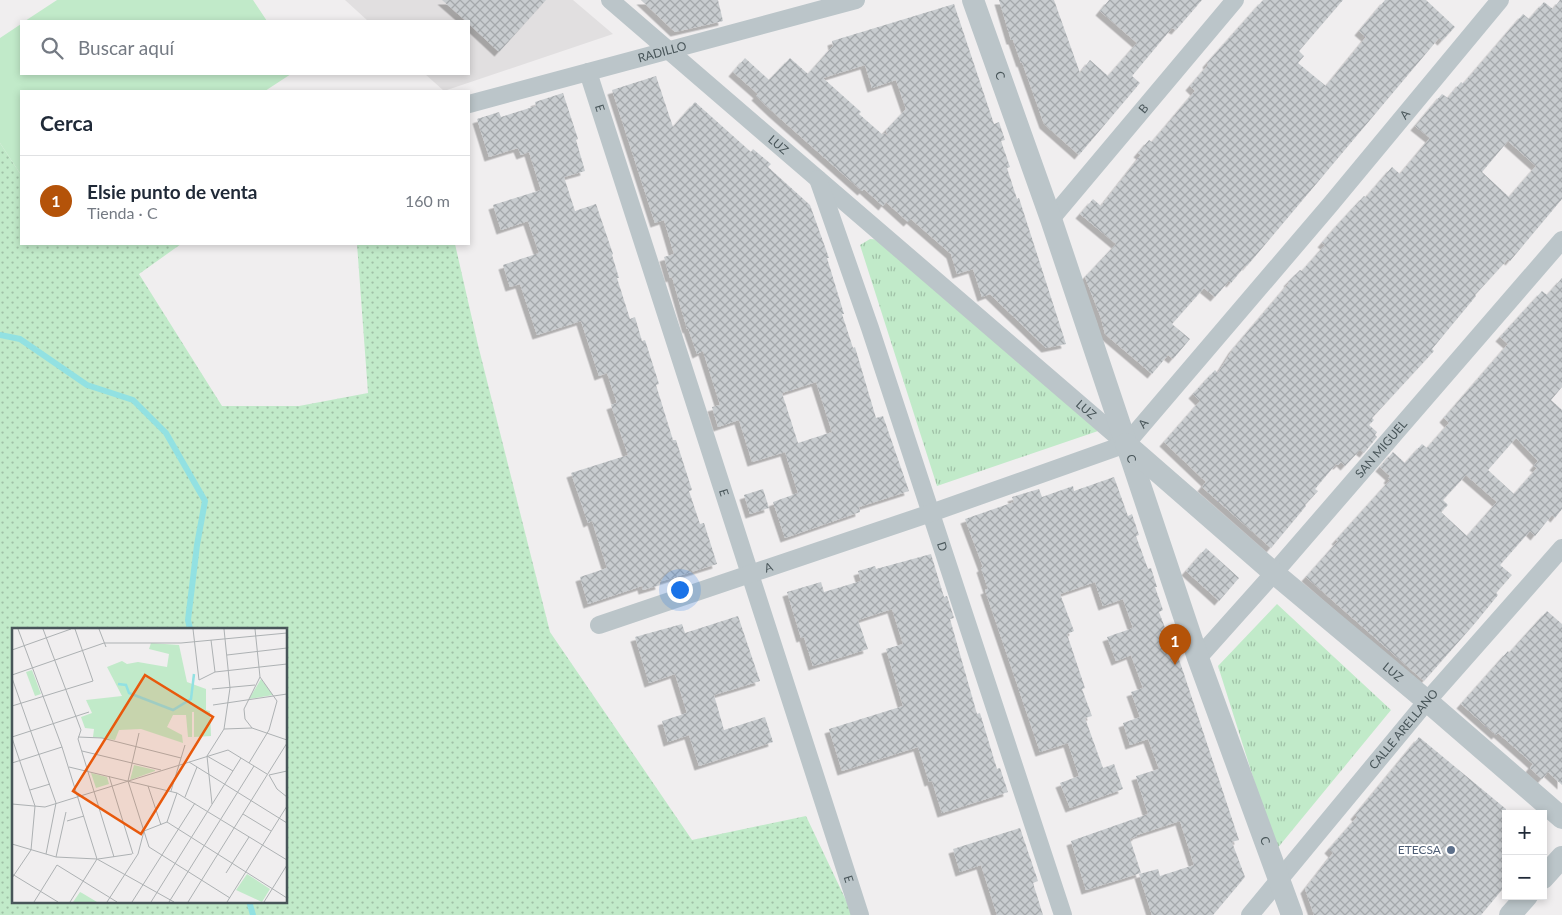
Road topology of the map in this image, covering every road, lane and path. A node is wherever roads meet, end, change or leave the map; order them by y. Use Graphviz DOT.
graph roads {
  1 [pos="610,0"];
  2 [pos="856,0"];
  3 [pos="973,0"];
  4 [pos="1235,0"];
  5 [pos="1500,0"];
  6 [pos="668,50"];
  7 [pos="588,72"];
  8 [pos="470,104"];
  9 [pos="818,179"];
  10 [pos="1051,218"];
  11 [pos="1562,240"];
  12 [pos="1126,444"];
  13 [pos="931,513"];
  14 [pos="1562,548"];
  15 [pos="1274,573"];
  16 [pos="752,574"];
  17 [pos="599,625"];
  18 [pos="1198,658"];
  19 [pos="1427,701"];
  20 [pos="1562,818"];
  21 [pos="1562,857"];
  22 [pos="1547,874"];
  23 [pos="1280,880"];
  24 [pos="1523,900"];
  25 [pos="860,915"];
  26 [pos="1063,915"];
  27 [pos="1250,915"];
  28 [pos="1292,915"];
  29 [pos="1510,915"];
  1 -- 6 [label="street, LUZ"];
  2 -- 6 [label="street, RADILLO"];
  3 -- 10 [label="street, C"];
  4 -- 10 [label="street, B"];
  5 -- 12 [label="street, A"];
  6 -- 7 [label="street, RADILLO"];
  6 -- 9 [label="street, LUZ"];
  7 -- 8 [label="street, RADILLO"];
  7 -- 16 [label="street, E"];
  9 -- 12 [label="street, LUZ"];
  9 -- 13 [label="street, D"];
  10 -- 12 [label="street, C"];
  11 -- 15 [label="street, SAN MIGUEL"];
  12 -- 13 [label="street, A"];
  12 -- 15 [label="street, LUZ"];
  12 -- 18 [label="street, C"];
  13 -- 16 [label="street, A"];
  13 -- 26 [label="street, D"];
  14 -- 19 [label="street, CALLE ARELLANO"];
  15 -- 18 [label="street, SAN MIGUEL"];
  15 -- 19 [label="street, LUZ"];
  16 -- 17 [label="street, A"];
  16 -- 25 [label="street, E"];
  18 -- 23 [label="street, C"];
  19 -- 20 [label="street, LUZ"];
  19 -- 23 [label="street, CALLE ARELLANO"];
  21 -- 22 [label="street"];
  23 -- 27 [label="street, CALLE ARELLANO"];
  23 -- 28 [label="street, C"];
  24 -- 29 [label="street"];
}
